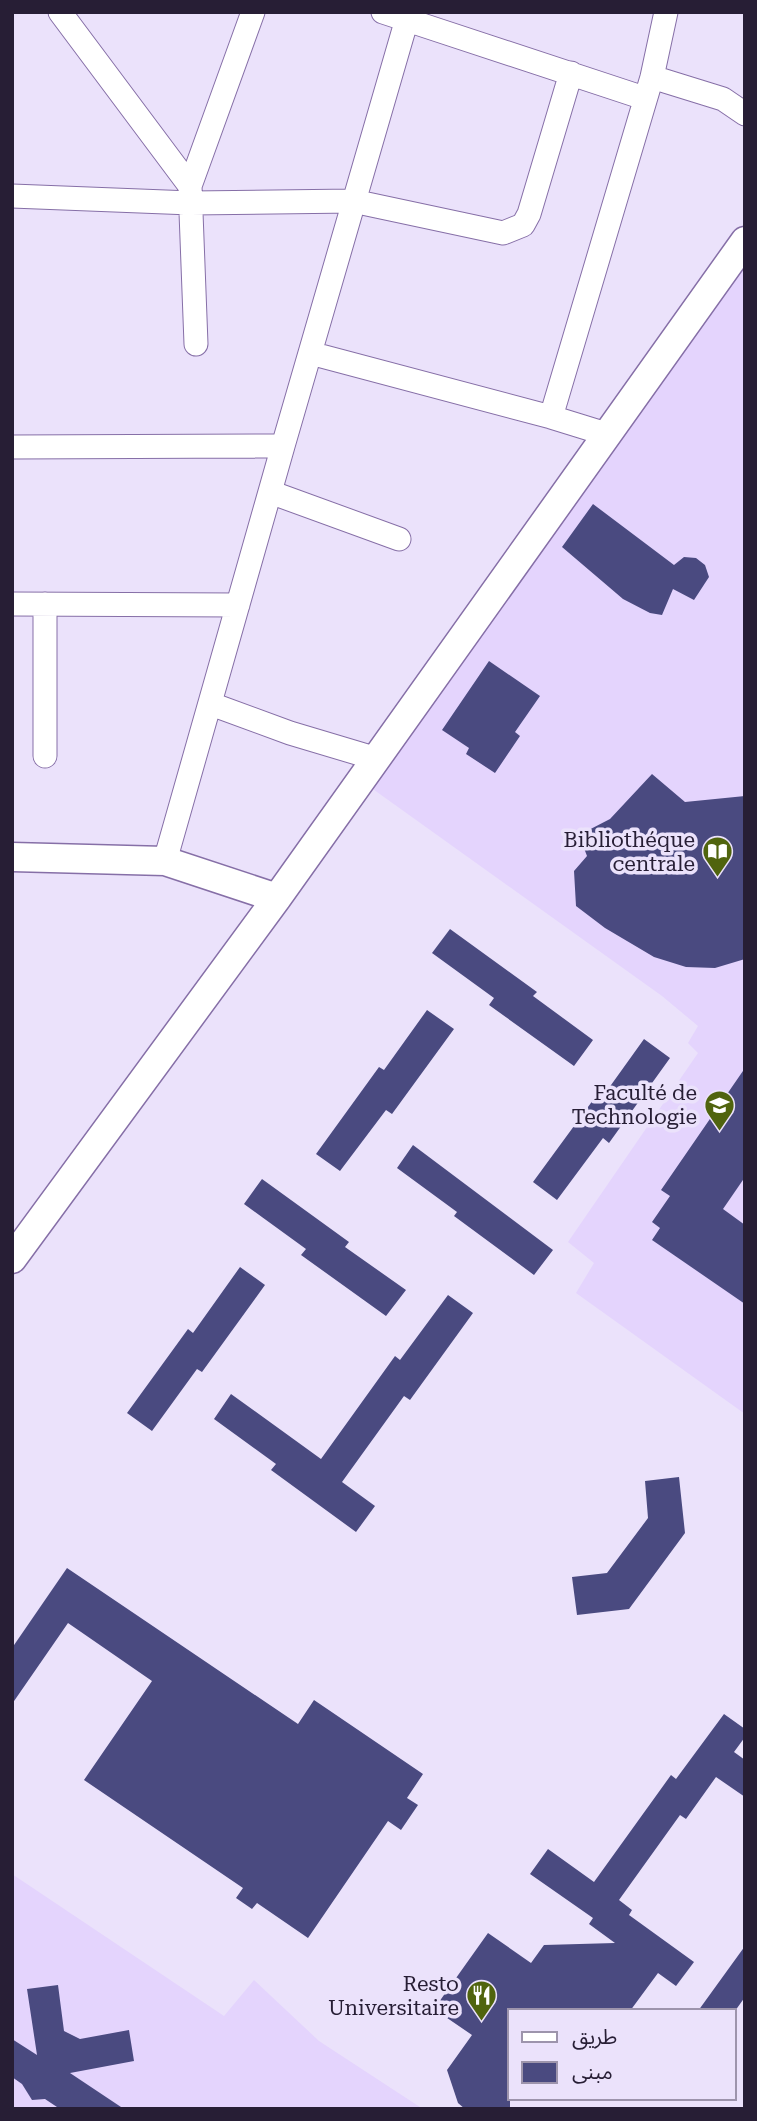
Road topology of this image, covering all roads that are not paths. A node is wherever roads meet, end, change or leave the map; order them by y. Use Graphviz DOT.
graph roads {
  1 [pos="60,12"];
  2 [pos="253,12"];
  3 [pos="383,12"];
  4 [pos="666,12"];
  5 [pos="408,15"];
  6 [pos="571,73"];
  7 [pos="648,87"];
  8 [pos="745,114"];
  9 [pos="190,194"];
  10 [pos="12,196"];
  11 [pos="353,201"];
  12 [pos="745,241"];
  13 [pos="196,344"];
  14 [pos="310,353"];
  15 [pos="551,417"];
  16 [pos="606,434"];
  17 [pos="283,446"];
  18 [pos="12,447"];
  19 [pos="270,492"];
  20 [pos="399,539"];
  21 [pos="12,604"];
  22 [pos="45,604"];
  23 [pos="238,605"];
  24 [pos="211,704"];
  25 [pos="45,756"];
  26 [pos="377,759"];
  27 [pos="12,857"];
  28 [pos="165,862"];
  29 [pos="277,898"];
  30 [pos="12,1259"];
  1 -- 9 [label="street"];
  2 -- 9 [label="street"];
  3 -- 5 [label="street"];
  4 -- 7 [label="street"];
  5 -- 6 [label="street"];
  5 -- 11 [label="street"];
  6 -- 7 [label="street"];
  6 -- 11 [label="street"];
  7 -- 8 [label="street"];
  7 -- 15 [label="street"];
  9 -- 10 [label="street"];
  9 -- 11 [label="street"];
  9 -- 13 [label="street"];
  11 -- 14 [label="street"];
  12 -- 16 [label="street"];
  14 -- 15 [label="street"];
  14 -- 17 [label="street"];
  15 -- 16 [label="street"];
  16 -- 26 [label="street"];
  17 -- 18 [label="street"];
  17 -- 19 [label="street"];
  19 -- 20 [label="street"];
  19 -- 23 [label="street"];
  21 -- 22 [label="street"];
  22 -- 23 [label="street"];
  22 -- 25 [label="street"];
  23 -- 24 [label="street"];
  24 -- 26 [label="street"];
  24 -- 28 [label="street"];
  26 -- 29 [label="street"];
  27 -- 28 [label="street"];
  28 -- 29 [label="street"];
  29 -- 30 [label="street"];
}
